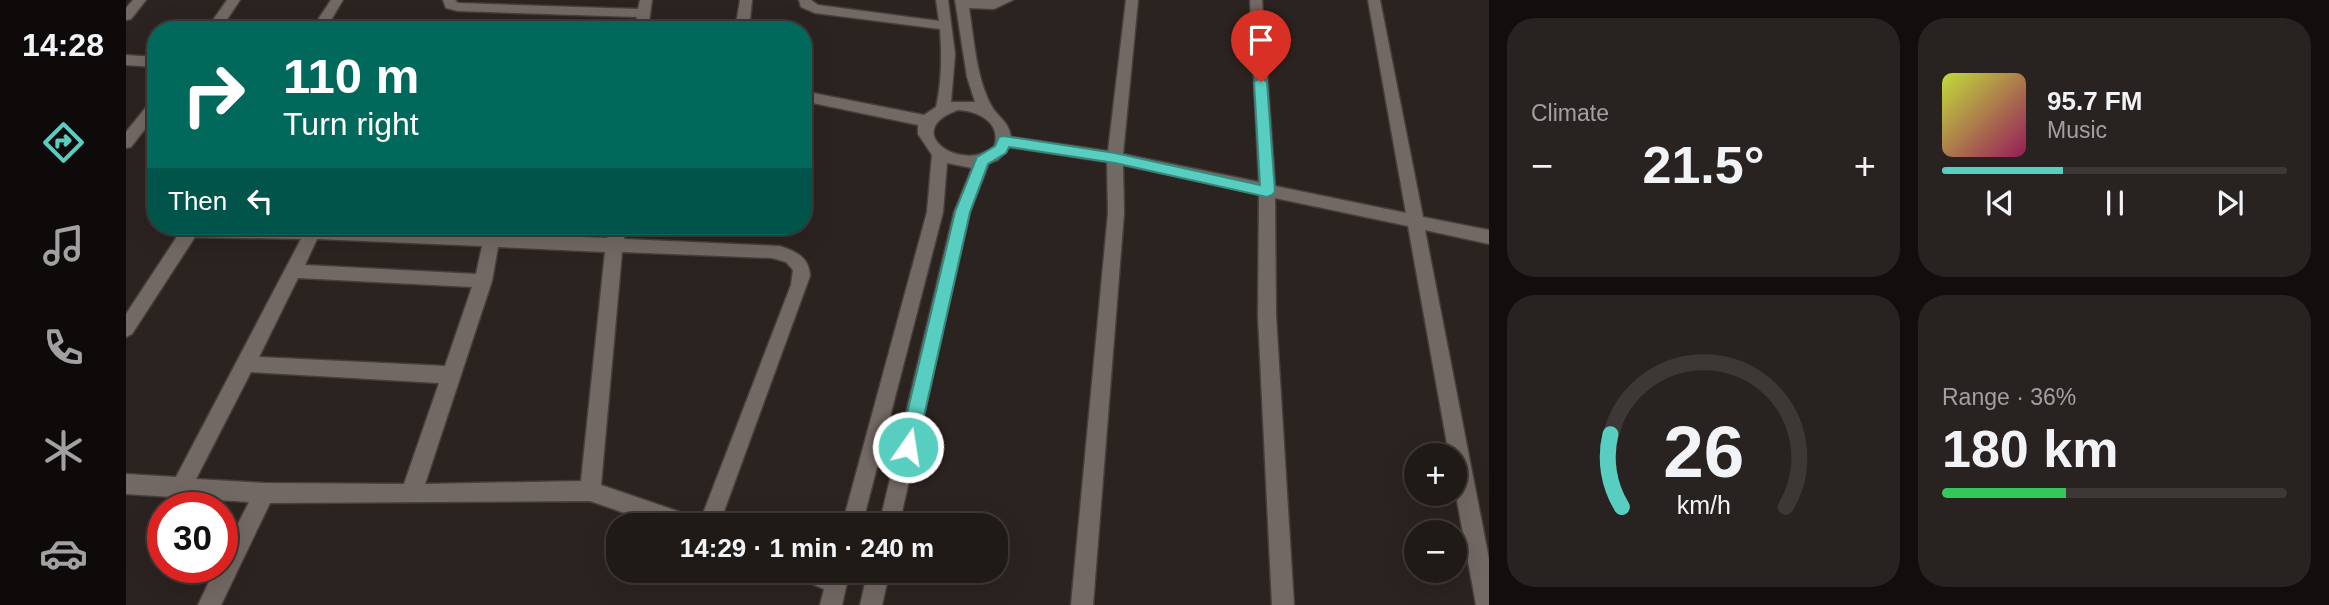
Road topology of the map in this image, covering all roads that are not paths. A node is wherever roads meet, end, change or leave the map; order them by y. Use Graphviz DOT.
graph roads {
  1 [pos="140,0"];
  2 [pos="234,0"];
  3 [pos="337,0"];
  4 [pos="449,0"];
  5 [pos="746,0"];
  6 [pos="805,0"];
  7 [pos="942,0"];
  8 [pos="1007,0"];
  9 [pos="1132,0"];
  10 [pos="1256,0"];
  11 [pos="1374,0"];
  12 [pos="961,2"];
  13 [pos="646,6"];
  14 [pos="126,16"];
  15 [pos="219,21"];
  16 [pos="324,21"];
  17 [pos="743,21"];
  18 [pos="947,26"];
  19 [pos="126,60"];
  20 [pos="147,61"];
  21 [pos="812,98"];
  22 [pos="943,107"];
  23 [pos="985,110"];
  24 [pos="147,116"];
  25 [pos="926,121"];
  26 [pos="1004,141"];
  27 [pos="126,143"];
  28 [pos="940,154"];
  29 [pos="1115,158"];
  30 [pos="982,161"];
  31 [pos="1267,192"];
  32 [pos="1416,223"];
  33 [pos="186,235"];
  34 [pos="311,235"];
  35 [pos="492,235"];
  36 [pos="501,235"];
  37 [pos="616,235"];
  38 [pos="1489,237"];
  39 [pos="614,247"];
  40 [pos="293,271"];
  41 [pos="483,281"];
  42 [pos="126,329"];
  43 [pos="246,364"];
  44 [pos="452,375"];
  45 [pos="126,484"];
  46 [pos="182,486"];
  47 [pos="590,491"];
  48 [pos="264,493"];
  49 [pos="411,494"];
  50 [pos="655,513"];
  51 [pos="713,513"];
  52 [pos="855,513"];
  53 [pos="893,513"];
  54 [pos="836,583"];
  55 [pos="876,583"];
  56 [pos="209,605"];
  57 [pos="831,605"];
  58 [pos="871,605"];
  59 [pos="1082,605"];
  60 [pos="1283,605"];
  61 [pos="1487,605"];
  1 -- 14 [label="street"];
  2 -- 15 [label="street"];
  3 -- 16 [label="street"];
  4 -- 13 [label="street"];
  5 -- 17 [label="street"];
  6 -- 18 [label="street"];
  7 -- 18 [label="street"];
  8 -- 12 [label="street"];
  9 -- 29 [label="street"];
  10 -- 31 [label="street"];
  11 -- 32 [label="street"];
  12 -- 23 [label="street"];
  18 -- 22 [label="street"];
  19 -- 20 [label="street"];
  21 -- 25 [label="street"];
  22 -- 23 [label="street"];
  22 -- 25 [label="street"];
  23 -- 26 [label="street"];
  24 -- 27 [label="street"];
  25 -- 28 [label="street"];
  26 -- 29 [label="street"];
  26 -- 30 [label="street"];
  28 -- 30 [label="street"];
  28 -- 52 [label="street"];
  29 -- 31 [label="street"];
  29 -- 59 [label="street"];
  30 -- 53 [label="street"];
  31 -- 32 [label="street"];
  31 -- 60 [label="street"];
  32 -- 38 [label="street"];
  32 -- 61 [label="street"];
  33 -- 42 [label="street"];
  34 -- 40 [label="street"];
  35 -- 41 [label="street"];
  36 -- 39 [label="street"];
  37 -- 39 [label="street"];
  39 -- 47 [label="street"];
  39 -- 51 [label="street"];
  40 -- 41 [label="street"];
  40 -- 43 [label="street"];
  41 -- 44 [label="street"];
  43 -- 44 [label="street"];
  43 -- 46 [label="street"];
  44 -- 49 [label="street"];
  45 -- 46 [label="street"];
  46 -- 48 [label="street"];
  47 -- 49 [label="street"];
  47 -- 50 [label="street"];
  48 -- 49 [label="street"];
  48 -- 56 [label="street"];
  54 -- 57 [label="street"];
  55 -- 58 [label="street"];
}
